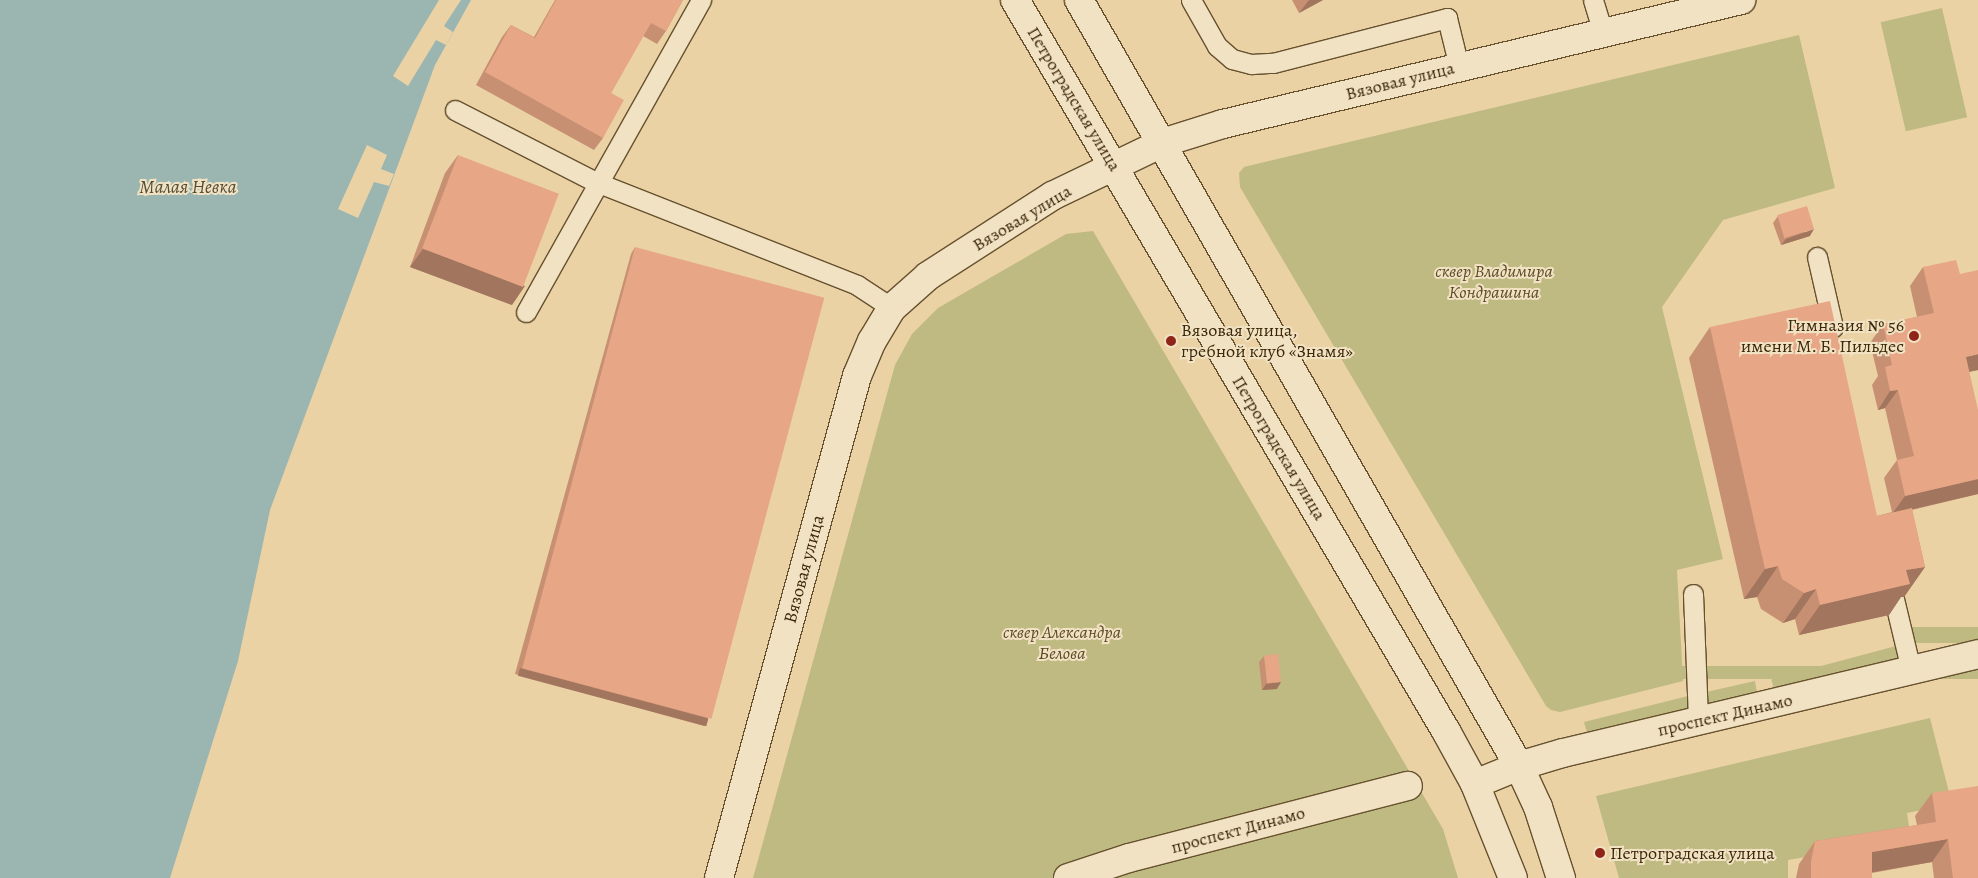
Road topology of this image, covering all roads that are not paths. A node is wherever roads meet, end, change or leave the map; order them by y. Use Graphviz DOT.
graph roads {
  1 [pos="701,0"];
  2 [pos="1015,0"];
  3 [pos="1079,0"];
  4 [pos="1191,0"];
  5 [pos="1593,0"];
  6 [pos="1741,0"];
  7 [pos="1603,33"];
  8 [pos="1459,67"];
  9 [pos="454,110"];
  10 [pos="1162,143"];
  11 [pos="1114,166"];
  12 [pos="596,182"];
  13 [pos="1817,257"];
  14 [pos="892,308"];
  15 [pos="526,312"];
  16 [pos="1836,342"];
  17 [pos="1693,594"];
  18 [pos="1894,599"];
  19 [pos="1978,654"];
  20 [pos="1911,670"];
  21 [pos="1698,721"];
  22 [pos="1519,766"];
  23 [pos="1475,784"];
  24 [pos="1408,786"];
  25 [pos="719,878"];
  26 [pos="1068,878"];
  27 [pos="1512,878"];
  28 [pos="1561,878"];
  1 -- 12 [label="lane"];
  2 -- 11 [label="street, Петроградская улица"];
  3 -- 10 [label="street"];
  4 -- 8 [label="lane"];
  5 -- 7 [label="lane"];
  6 -- 7 [label="street, Вязовая улица"];
  7 -- 8 [label="street, Вязовая улица"];
  8 -- 10 [label="street, Вязовая улица"];
  9 -- 12 [label="lane"];
  10 -- 11 [label="street, Вязовая улица"];
  10 -- 22 [label="street"];
  11 -- 14 [label="street, Вязовая улица"];
  11 -- 23 [label="street, Петроградская улица"];
  12 -- 14 [label="lane"];
  12 -- 15 [label="lane"];
  13 -- 16 [label="lane"];
  14 -- 25 [label="street, Вязовая улица"];
  17 -- 21 [label="lane"];
  18 -- 20 [label="lane"];
  19 -- 20 [label="street, проспект Динамо"];
  20 -- 21 [label="street, проспект Динамо"];
  21 -- 22 [label="street, проспект Динамо"];
  22 -- 23 [label="street, проспект Динамо"];
  22 -- 28 [label="street"];
  23 -- 27 [label="street, Петроградская улица"];
  24 -- 26 [label="street, проспект Динамо"];
}
